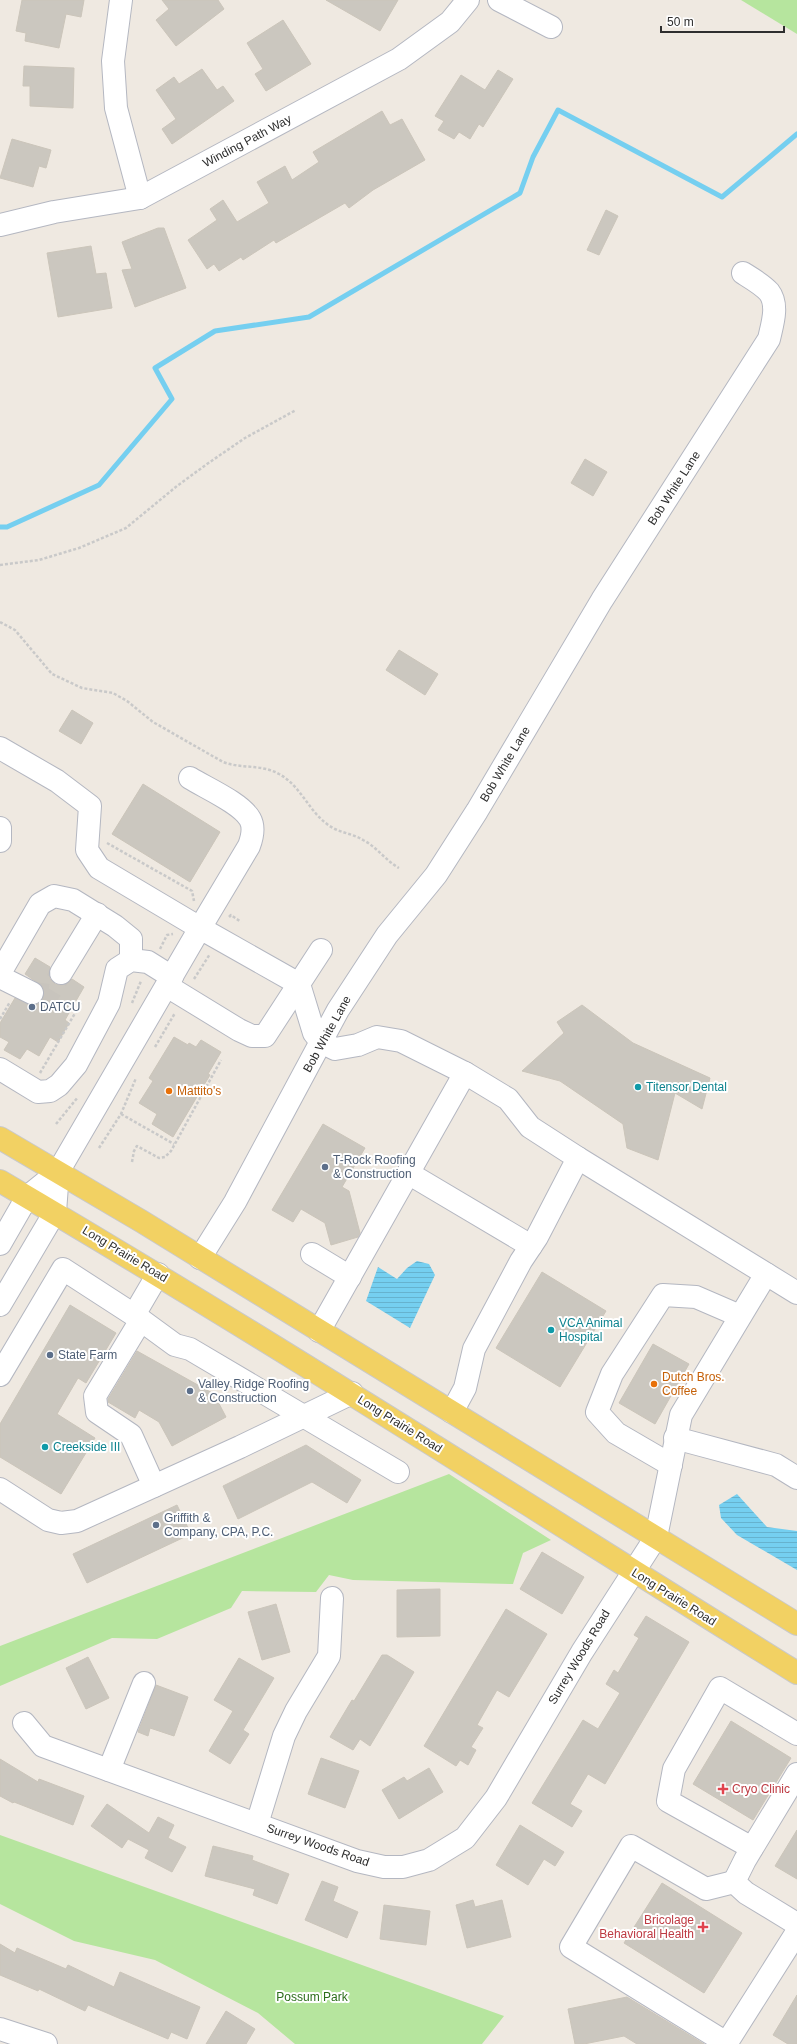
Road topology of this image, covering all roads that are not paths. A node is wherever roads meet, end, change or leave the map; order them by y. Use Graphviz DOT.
graph roads {
  1 [pos="120,0"];
  2 [pos="468,0"];
  3 [pos="499,0"];
  4 [pos="551,28"];
  5 [pos="140,198"];
  6 [pos="0,225"];
  7 [pos="743,273"];
  8 [pos="0,748"];
  9 [pos="190,778"];
  10 [pos="0,828"];
  11 [pos="0,840"];
  12 [pos="96,914"];
  13 [pos="200,928"];
  14 [pos="321,950"];
  15 [pos="131,960"];
  16 [pos="0,973"];
  17 [pos="62,973"];
  18 [pos="0,977"];
  19 [pos="299,984"];
  20 [pos="174,986"];
  21 [pos="32,993"];
  22 [pos="321,1042"];
  23 [pos="0,1069"];
  24 [pos="465,1073"];
  25 [pos="0,1138"];
  26 [pos="578,1158"];
  27 [pos="58,1172"];
  28 [pos="408,1173"];
  29 [pos="0,1181"];
  30 [pos="27,1197"];
  31 [pos="55,1212"];
  32 [pos="0,1244"];
  33 [pos="531,1246"];
  34 [pos="312,1254"];
  35 [pos="200,1258"];
  36 [pos="158,1274"];
  37 [pos="766,1274"];
  38 [pos="350,1277"];
  39 [pos="797,1293"];
  40 [pos="0,1305"];
  41 [pos="740,1316"];
  42 [pos="138,1317"];
  43 [pos="319,1331"];
  44 [pos="0,1373"];
  45 [pos="352,1393"];
  46 [pos="452,1412"];
  47 [pos="304,1416"];
  48 [pos="675,1438"];
  49 [pos="671,1465"];
  50 [pos="398,1472"];
  51 [pos="797,1478"];
  52 [pos="154,1486"];
  53 [pos="0,1489"];
  54 [pos="656,1537"];
  55 [pos="634,1571"];
  56 [pos="332,1598"];
  57 [pos="797,1624"];
  58 [pos="797,1673"];
  59 [pos="144,1683"];
  60 [pos="24,1723"];
  61 [pos="797,1734"];
  62 [pos="109,1770"];
  63 [pos="797,1774"];
  64 [pos="257,1824"];
  65 [pos="752,1848"];
  66 [pos="734,1882"];
  67 [pos="797,1924"];
  68 [pos="797,1932"];
  69 [pos="0,2029"];
  70 [pos="46,2044"];
  71 [pos="727,2044"];
  1 -- 5 [label="street"];
  2 -- 5 [label="street, Winding Path Way"];
  3 -- 4 [label="street"];
  5 -- 6 [label="street, Winding Path Way"];
  7 -- 22 [label="street, Bob White Lane"];
  8 -- 13 [label="street"];
  9 -- 13 [label="street"];
  10 -- 11 [label="street"];
  12 -- 15 [label="street"];
  12 -- 16 [label="street"];
  12 -- 17 [label="street"];
  13 -- 19 [label="street"];
  13 -- 20 [label="street"];
  14 -- 19 [label="street"];
  15 -- 20 [label="street"];
  15 -- 23 [label="street"];
  18 -- 21 [label="street"];
  19 -- 20 [label="street"];
  19 -- 22 [label="street"];
  20 -- 27 [label="street"];
  22 -- 24 [label="street"];
  22 -- 35 [label="street, Bob White Lane"];
  24 -- 26 [label="street"];
  24 -- 28 [label="street"];
  25 -- 27 [label="main road"];
  26 -- 33 [label="street"];
  26 -- 37 [label="street"];
  27 -- 30 [label="street"];
  27 -- 31 [label="street"];
  27 -- 35 [label="main road"];
  28 -- 33 [label="street"];
  28 -- 38 [label="street"];
  29 -- 30 [label="main road, Long Prairie Road"];
  30 -- 31 [label="main road, Long Prairie Road"];
  30 -- 32 [label="street"];
  31 -- 36 [label="main road, Long Prairie Road"];
  31 -- 40 [label="street"];
  33 -- 46 [label="street"];
  34 -- 38 [label="street"];
  35 -- 43 [label="main road"];
  36 -- 42 [label="street"];
  36 -- 45 [label="main road, Long Prairie Road"];
  37 -- 39 [label="street"];
  37 -- 41 [label="street"];
  38 -- 43 [label="street"];
  41 -- 48 [label="street"];
  41 -- 49 [label="street"];
  42 -- 44 [label="street"];
  42 -- 47 [label="street"];
  42 -- 52 [label="street"];
  43 -- 46 [label="main road"];
  45 -- 47 [label="street"];
  45 -- 55 [label="main road, Long Prairie Road"];
  46 -- 54 [label="main road"];
  47 -- 50 [label="street"];
  47 -- 52 [label="street"];
  48 -- 49 [label="street"];
  48 -- 51 [label="street"];
  49 -- 54 [label="street"];
  52 -- 53 [label="street"];
  54 -- 55 [label="street, Surrey Woods Road"];
  54 -- 57 [label="main road"];
  55 -- 58 [label="main road, Long Prairie Road"];
  55 -- 64 [label="street, Surrey Woods Road"];
  56 -- 64 [label="street"];
  59 -- 62 [label="street"];
  60 -- 62 [label="street, Surrey Woods Road"];
  61 -- 65 [label="street"];
  62 -- 64 [label="street, Surrey Woods Road"];
  63 -- 65 [label="street"];
  65 -- 66 [label="street"];
  66 -- 67 [label="street"];
  66 -- 71 [label="street"];
  68 -- 71 [label="street"];
  69 -- 70 [label="street"];
}
